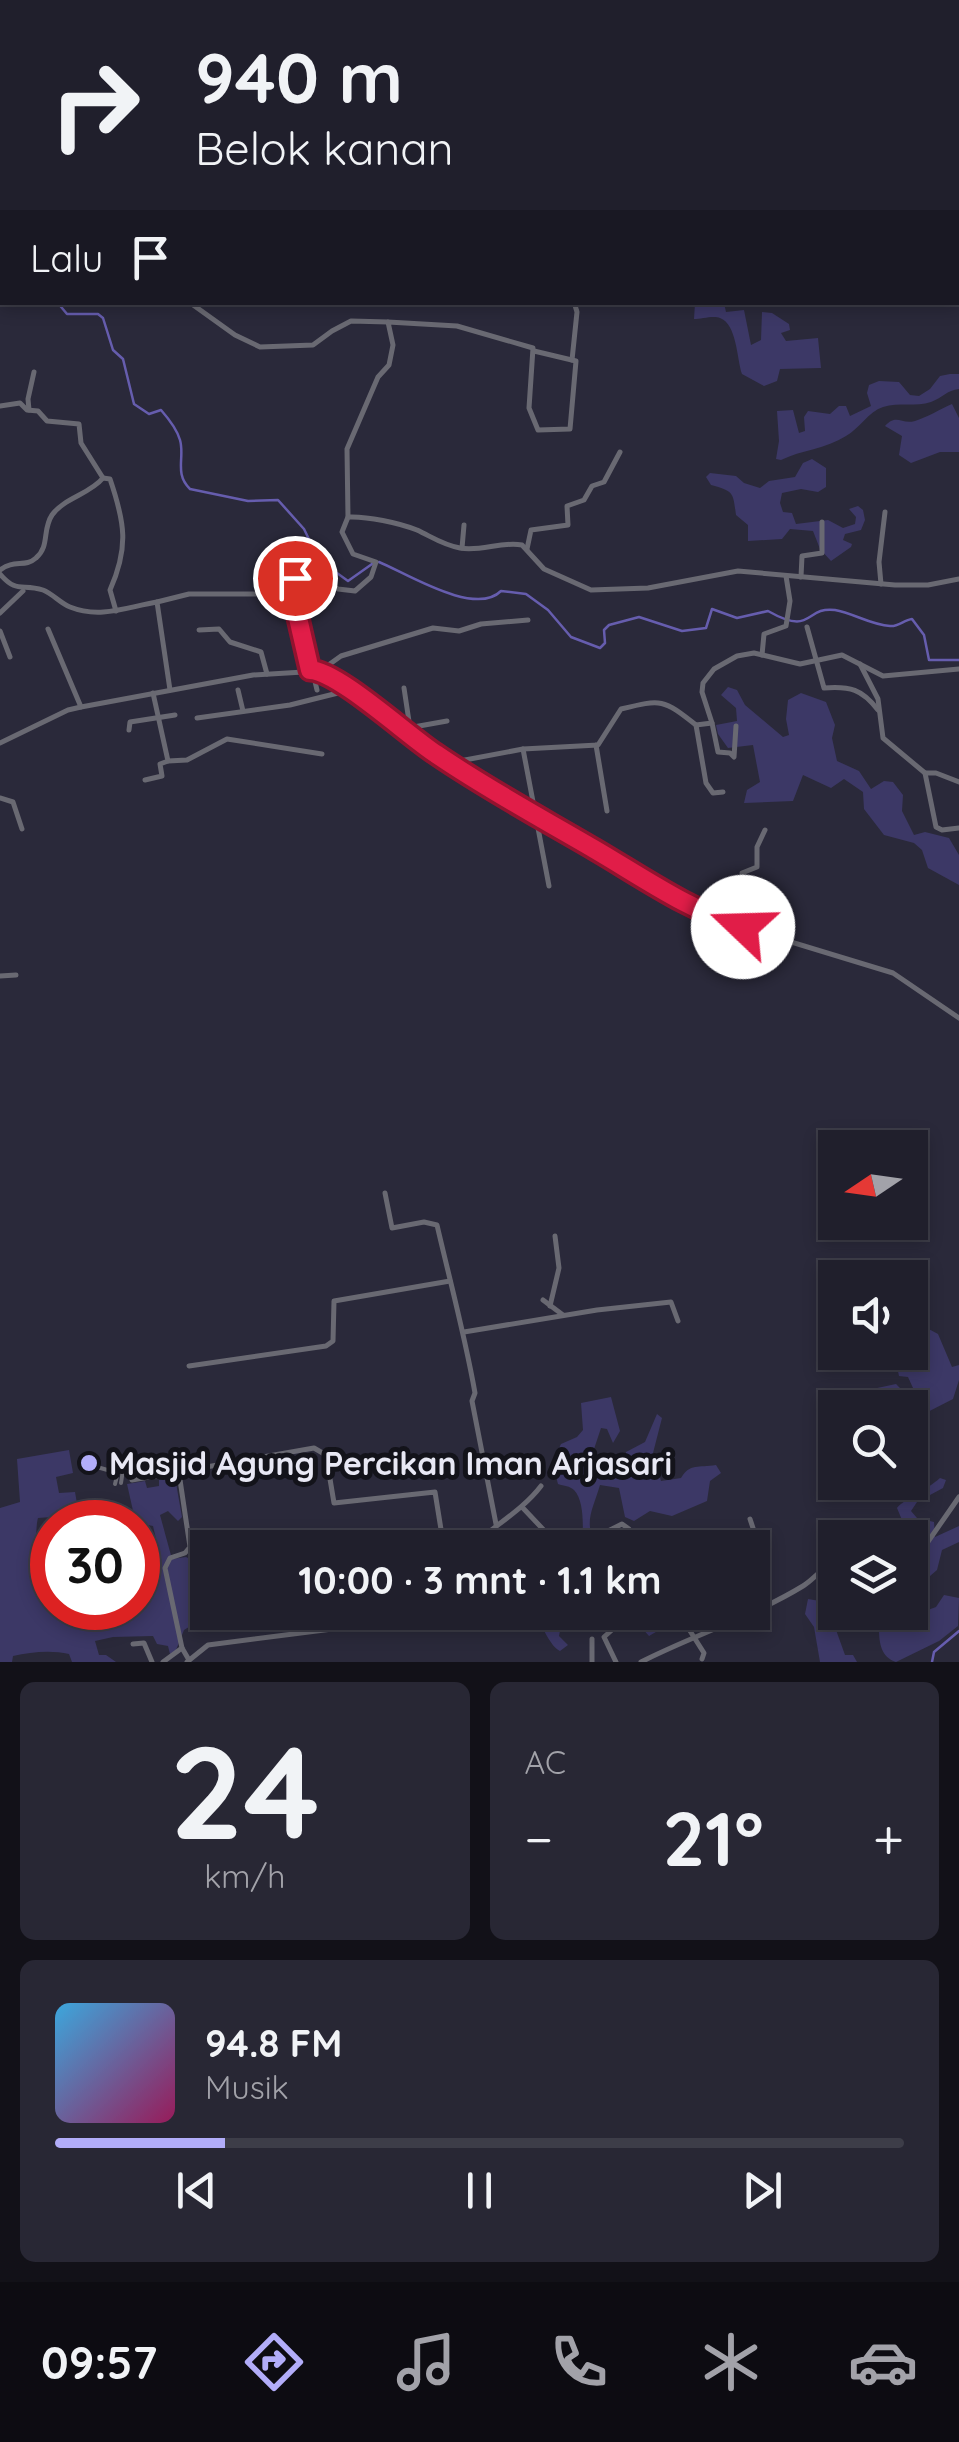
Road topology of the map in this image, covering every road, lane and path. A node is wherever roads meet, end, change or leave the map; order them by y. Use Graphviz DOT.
graph roads {
  1 [pos="194,305"];
  2 [pos="575,305"];
  3 [pos="388,322"];
  4 [pos="534,351"];
  5 [pos="572,360"];
  6 [pos="34,372"];
  7 [pos="0,406"];
  8 [pos="30,410"];
  9 [pos="620,452"];
  10 [pos="102,478"];
  11 [pos="885,512"];
  12 [pos="348,516"];
  13 [pos="822,522"];
  14 [pos="464,525"];
  15 [pos="462,548"];
  16 [pos="528,548"];
  17 [pos="0,572"];
  18 [pos="786,576"];
  19 [pos="801,577"];
  20 [pos="959,578"];
  21 [pos="289,579"];
  22 [pos="882,584"];
  23 [pos="24,589"];
  24 [pos="157,602"];
  25 [pos="116,610"];
  26 [pos="0,613"];
  27 [pos="528,620"];
  28 [pos="807,628"];
  29 [pos="48,629"];
  30 [pos="199,630"];
  31 [pos="0,631"];
  32 [pos="762,655"];
  33 [pos="10,657"];
  34 [pos="815,660"];
  35 [pos="859,662"];
  36 [pos="959,669"];
  37 [pos="314,670"];
  38 [pos="267,674"];
  39 [pos="404,688"];
  40 [pos="170,690"];
  41 [pos="238,690"];
  42 [pos="318,690"];
  43 [pos="350,690"];
  44 [pos="153,693"];
  45 [pos="81,707"];
  46 [pos="243,711"];
  47 [pos="880,712"];
  48 [pos="175,715"];
  49 [pos="159,718"];
  50 [pos="197,718"];
  51 [pos="447,722"];
  52 [pos="712,722"];
  53 [pos="696,724"];
  54 [pos="736,726"];
  55 [pos="129,730"];
  56 [pos="408,730"];
  57 [pos="0,743"];
  58 [pos="596,745"];
  59 [pos="522,748"];
  60 [pos="322,754"];
  61 [pos="168,761"];
  62 [pos="449,763"];
  63 [pos="925,774"];
  64 [pos="145,780"];
  65 [pos="959,782"];
  66 [pos="723,792"];
  67 [pos="0,798"];
  68 [pos="608,810"];
  69 [pos="534,814"];
  70 [pos="959,828"];
  71 [pos="22,829"];
  72 [pos="765,830"];
  73 [pos="549,886"];
  74 [pos="743,927"];
  75 [pos="16,975"];
  76 [pos="0,976"];
  77 [pos="959,1018"];
  78 [pos="385,1193"];
  79 [pos="555,1236"];
  80 [pos="450,1282"];
  81 [pos="542,1300"];
  82 [pos="550,1306"];
  83 [pos="564,1315"];
  84 [pos="678,1321"];
  85 [pos="464,1332"];
  86 [pos="189,1366"];
  87 [pos="114,1458"];
  88 [pos="96,1468"];
  89 [pos="179,1474"];
  90 [pos="132,1480"];
  91 [pos="541,1486"];
  92 [pos="959,1497"];
  93 [pos="522,1507"];
  94 [pos="750,1519"];
  95 [pos="496,1524"];
  96 [pos="441,1530"];
  97 [pos="490,1530"];
  98 [pos="545,1530"];
  99 [pos="754,1530"];
  100 [pos="928,1542"];
  101 [pos="818,1573"];
  102 [pos="770,1605"];
  103 [pos="319,1630"];
  104 [pos="612,1630"];
  105 [pos="688,1630"];
  106 [pos="708,1630"];
  107 [pos="692,1636"];
  108 [pos="592,1639"];
  109 [pos="133,1644"];
  110 [pos="182,1648"];
  111 [pos="702,1659"];
  112 [pos="188,1661"];
  113 [pos="152,1662"];
  114 [pos="162,1662"];
  115 [pos="592,1662"];
  116 [pos="616,1662"];
  117 [pos="640,1662"];
  1 -- 3 [label="street"];
  2 -- 5 [label="street"];
  3 -- 4 [label="street"];
  3 -- 12 [label="street"];
  4 -- 5 [label="street"];
  4 -- 5 [label="street"];
  6 -- 8 [label="street"];
  7 -- 8 [label="street"];
  8 -- 10 [label="street"];
  9 -- 16 [label="street"];
  10 -- 17 [label="street"];
  10 -- 25 [label="street"];
  11 -- 22 [label="street"];
  12 -- 15 [label="street"];
  12 -- 21 [label="street"];
  13 -- 19 [label="street"];
  14 -- 15 [label="street"];
  15 -- 16 [label="street"];
  16 -- 18 [label="street"];
  17 -- 23 [label="street"];
  18 -- 19 [label="street"];
  18 -- 32 [label="street"];
  19 -- 22 [label="street"];
  20 -- 22 [label="street"];
  21 -- 24 [label="street"];
  21 -- 37 [label="street"];
  23 -- 25 [label="street"];
  23 -- 26 [label="street"];
  24 -- 25 [label="street"];
  24 -- 40 [label="street"];
  27 -- 37 [label="street"];
  28 -- 34 [label="street"];
  29 -- 45 [label="street"];
  30 -- 38 [label="street"];
  31 -- 33 [label="street"];
  32 -- 34 [label="street"];
  32 -- 52 [label="street"];
  34 -- 35 [label="street"];
  34 -- 47 [label="street"];
  35 -- 36 [label="street"];
  35 -- 47 [label="street"];
  37 -- 38 [label="street"];
  37 -- 42 [label="street"];
  37 -- 43 [label="street"];
  38 -- 40 [label="street"];
  39 -- 56 [label="street"];
  40 -- 44 [label="street"];
  41 -- 46 [label="street"];
  43 -- 46 [label="street"];
  43 -- 56 [label="street"];
  44 -- 45 [label="street"];
  44 -- 49 [label="street"];
  45 -- 57 [label="street"];
  46 -- 50 [label="street"];
  47 -- 63 [label="street"];
  48 -- 49 [label="street"];
  49 -- 55 [label="street"];
  49 -- 61 [label="street"];
  51 -- 56 [label="street"];
  52 -- 53 [label="street"];
  52 -- 54 [label="street"];
  53 -- 58 [label="street"];
  53 -- 66 [label="street"];
  56 -- 62 [label="street"];
  58 -- 59 [label="street"];
  58 -- 68 [label="street"];
  59 -- 62 [label="street"];
  59 -- 69 [label="street"];
  60 -- 61 [label="street"];
  61 -- 64 [label="street"];
  62 -- 69 [label="street"];
  63 -- 65 [label="street"];
  63 -- 70 [label="street"];
  67 -- 71 [label="street"];
  69 -- 73 [label="street"];
  69 -- 74 [label="street"];
  72 -- 74 [label="street"];
  74 -- 77 [label="street"];
  75 -- 76 [label="street"];
  78 -- 80 [label="street"];
  79 -- 82 [label="street"];
  80 -- 85 [label="street"];
  80 -- 86 [label="street"];
  81 -- 82 [label="street"];
  82 -- 83 [label="street"];
  83 -- 84 [label="street"];
  83 -- 85 [label="street"];
  85 -- 95 [label="street"];
  87 -- 88 [label="street"];
  89 -- 90 [label="street"];
  89 -- 96 [label="street"];
  89 -- 110 [label="street"];
  91 -- 93 [label="street"];
  92 -- 100 [label="street"];
  93 -- 95 [label="street"];
  93 -- 98 [label="street"];
  94 -- 99 [label="street"];
  95 -- 97 [label="street"];
  101 -- 102 [label="street"];
  103 -- 112 [label="street"];
  104 -- 116 [label="street"];
  105 -- 107 [label="street"];
  106 -- 107 [label="street"];
  107 -- 111 [label="street"];
  107 -- 117 [label="street"];
  108 -- 115 [label="street"];
  109 -- 113 [label="street"];
  110 -- 112 [label="street"];
  110 -- 114 [label="street"];
}
